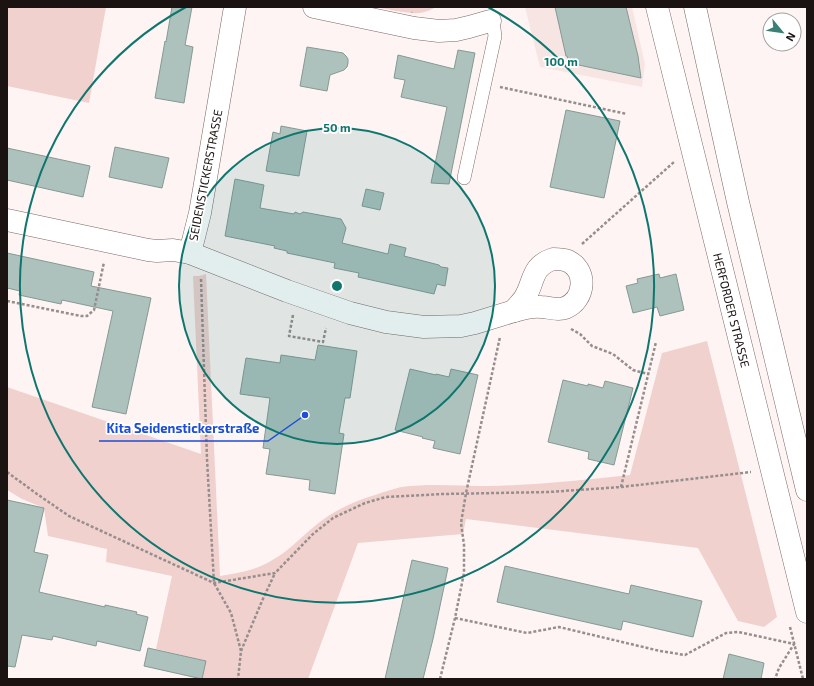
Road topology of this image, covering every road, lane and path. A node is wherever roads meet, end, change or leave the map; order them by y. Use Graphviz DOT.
graph roads {
  1 [pos="235,7"];
  2 [pos="314,7"];
  3 [pos="656,7"];
  4 [pos="695,7"];
  5 [pos="490,21"];
  6 [pos="485,84"];
  7 [pos="627,114"];
  8 [pos="674,162"];
  9 [pos="464,178"];
  10 [pos="7,220"];
  11 [pos="108,242"];
  12 [pos="195,255"];
  13 [pos="568,262"];
  14 [pos="296,294"];
  15 [pos="7,301"];
  16 [pos="330,306"];
  17 [pos="555,309"];
  18 [pos="504,315"];
  19 [pos="656,342"];
  20 [pos="648,374"];
  21 [pos="803,456"];
  22 [pos="7,472"];
  23 [pos="754,472"];
  24 [pos="621,487"];
  25 [pos="807,490"];
  26 [pos="466,493"];
  27 [pos="275,573"];
  28 [pos="214,583"];
  29 [pos="807,612"];
  30 [pos="455,618"];
  31 [pos="241,651"];
  32 [pos="238,679"];
  33 [pos="440,679"];
  34 [pos="775,679"];
  1 -- 12 [label="street, SEIDENSTICKERSTRASSE"];
  2 -- 5 [label="street"];
  3 -- 29 [label="street, HERFORDER STRASSE"];
  4 -- 21 [label="street"];
  5 -- 6 [label="lane"];
  6 -- 7 [label="path"];
  6 -- 9 [label="lane"];
  8 -- 13 [label="path"];
  10 -- 11 [label="street, SEIDENSTICKERSTRASSE"];
  11 -- 12 [label="street, SEIDENSTICKERSTRASSE"];
  11 -- 15 [label="path"];
  12 -- 14 [label="street"];
  12 -- 28 [label="path"];
  13 -- 17 [label="street"];
  13 -- 18 [label="street"];
  14 -- 16 [label="street"];
  14 -- 16 [label="path"];
  16 -- 18 [label="street"];
  17 -- 18 [label="street"];
  17 -- 20 [label="path"];
  18 -- 26 [label="path"];
  19 -- 20 [label="path"];
  20 -- 24 [label="path"];
  21 -- 25 [label="street"];
  22 -- 28 [label="path"];
  23 -- 24 [label="path"];
  24 -- 26 [label="path"];
  26 -- 27 [label="path"];
  26 -- 30 [label="path"];
  27 -- 28 [label="path"];
  27 -- 31 [label="path"];
  28 -- 31 [label="path"];
  30 -- 33 [label="path"];
  30 -- 34 [label="path"];
  31 -- 32 [label="path"];
}
